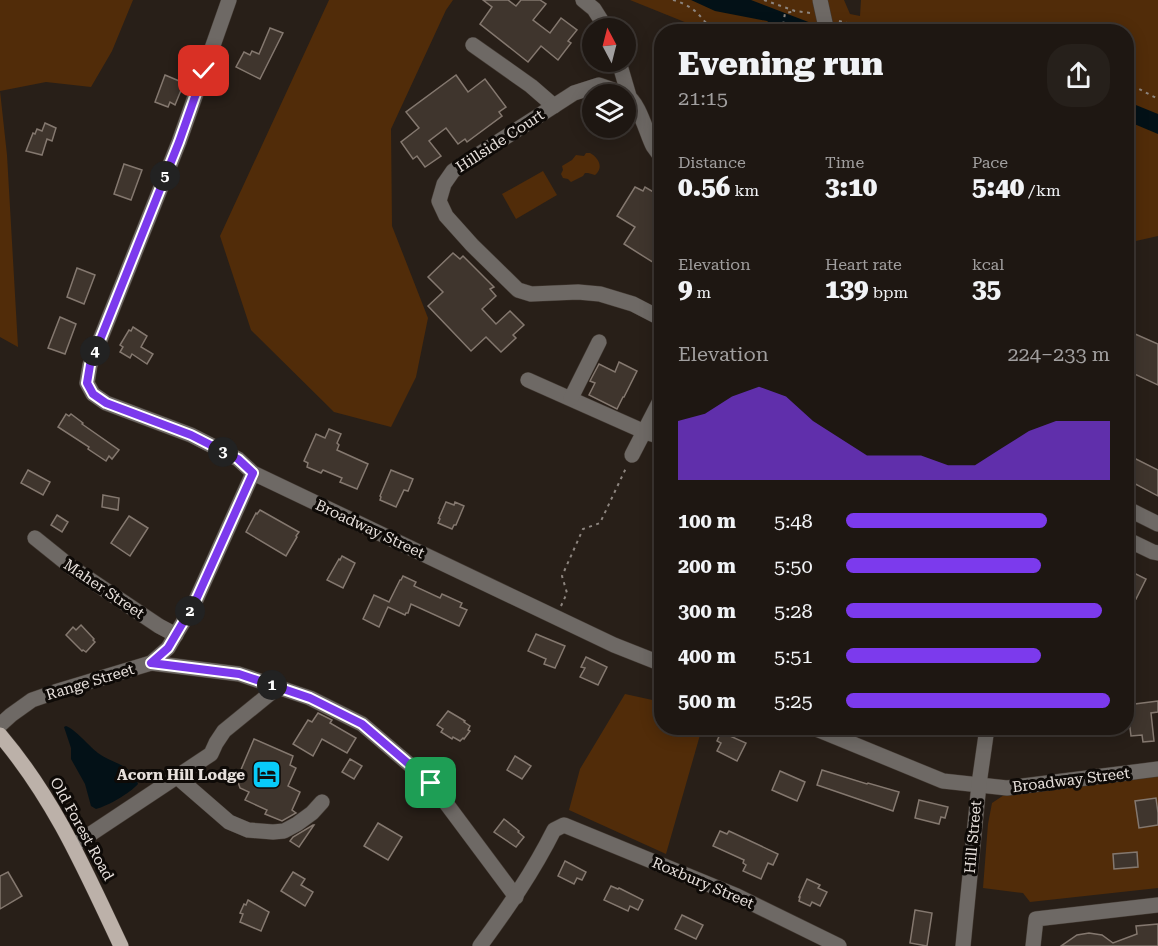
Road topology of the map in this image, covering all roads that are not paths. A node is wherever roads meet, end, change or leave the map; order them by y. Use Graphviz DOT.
graph roads {
  1 [pos="229,0"];
  2 [pos="583,0"];
  3 [pos="817,6"];
  4 [pos="600,18"];
  5 [pos="829,24"];
  6 [pos="473,45"];
  7 [pos="582,90"];
  8 [pos="554,106"];
  9 [pos="636,112"];
  10 [pos="654,144"];
  11 [pos="654,315"];
  12 [pos="599,342"];
  13 [pos="528,380"];
  14 [pos="571,398"];
  15 [pos="654,413"];
  16 [pos="645,432"];
  17 [pos="654,435"];
  18 [pos="633,454"];
  19 [pos="253,473"];
  20 [pos="1134,512"];
  21 [pos="1158,524"];
  22 [pos="35,538"];
  23 [pos="1134,543"];
  24 [pos="1158,553"];
  25 [pos="176,635"];
  26 [pos="654,661"];
  27 [pos="151,663"];
  28 [pos="278,687"];
  29 [pos="0,725"];
  30 [pos="0,735"];
  31 [pos="831,735"];
  32 [pos="986,735"];
  33 [pos="1158,769"];
  34 [pos="176,776"];
  35 [pos="978,784"];
  36 [pos="322,802"];
  37 [pos="74,846"];
  38 [pos="516,897"];
  39 [pos="1158,905"];
  40 [pos="121,946"];
  41 [pos="480,946"];
  42 [pos="839,946"];
  43 [pos="963,946"];
  44 [pos="1033,946"];
  1 -- 19 [label="street, Broadway Street"];
  2 -- 4 [label="street"];
  3 -- 5 [label="street, bridge"];
  6 -- 8 [label="street"];
  7 -- 8 [label="street, Hillside Court"];
  8 -- 11 [label="street, Hillside Court"];
  9 -- 10 [label="street"];
  12 -- 14 [label="street"];
  13 -- 14 [label="street"];
  14 -- 16 [label="street"];
  15 -- 16 [label="street"];
  16 -- 17 [label="street"];
  16 -- 18 [label="street"];
  19 -- 25 [label="street, Range Street"];
  19 -- 26 [label="street, Broadway Street"];
  20 -- 21 [label="street"];
  22 -- 25 [label="street, Maher Street"];
  23 -- 24 [label="street"];
  25 -- 27 [label="street, Range Street"];
  27 -- 28 [label="street"];
  27 -- 29 [label="street, Range Street"];
  28 -- 34 [label="street"];
  28 -- 38 [label="street"];
  30 -- 37 [label="main road, Old Forest Road"];
  31 -- 35 [label="street, Broadway Street"];
  32 -- 35 [label="street, Hill Street"];
  33 -- 35 [label="street, Broadway Street"];
  34 -- 36 [label="street"];
  34 -- 37 [label="street"];
  35 -- 43 [label="street, Hill Street"];
  37 -- 40 [label="main road, Old Forest Road"];
  38 -- 41 [label="street"];
  38 -- 42 [label="street, Roxbury Street"];
  39 -- 44 [label="street"];
}
